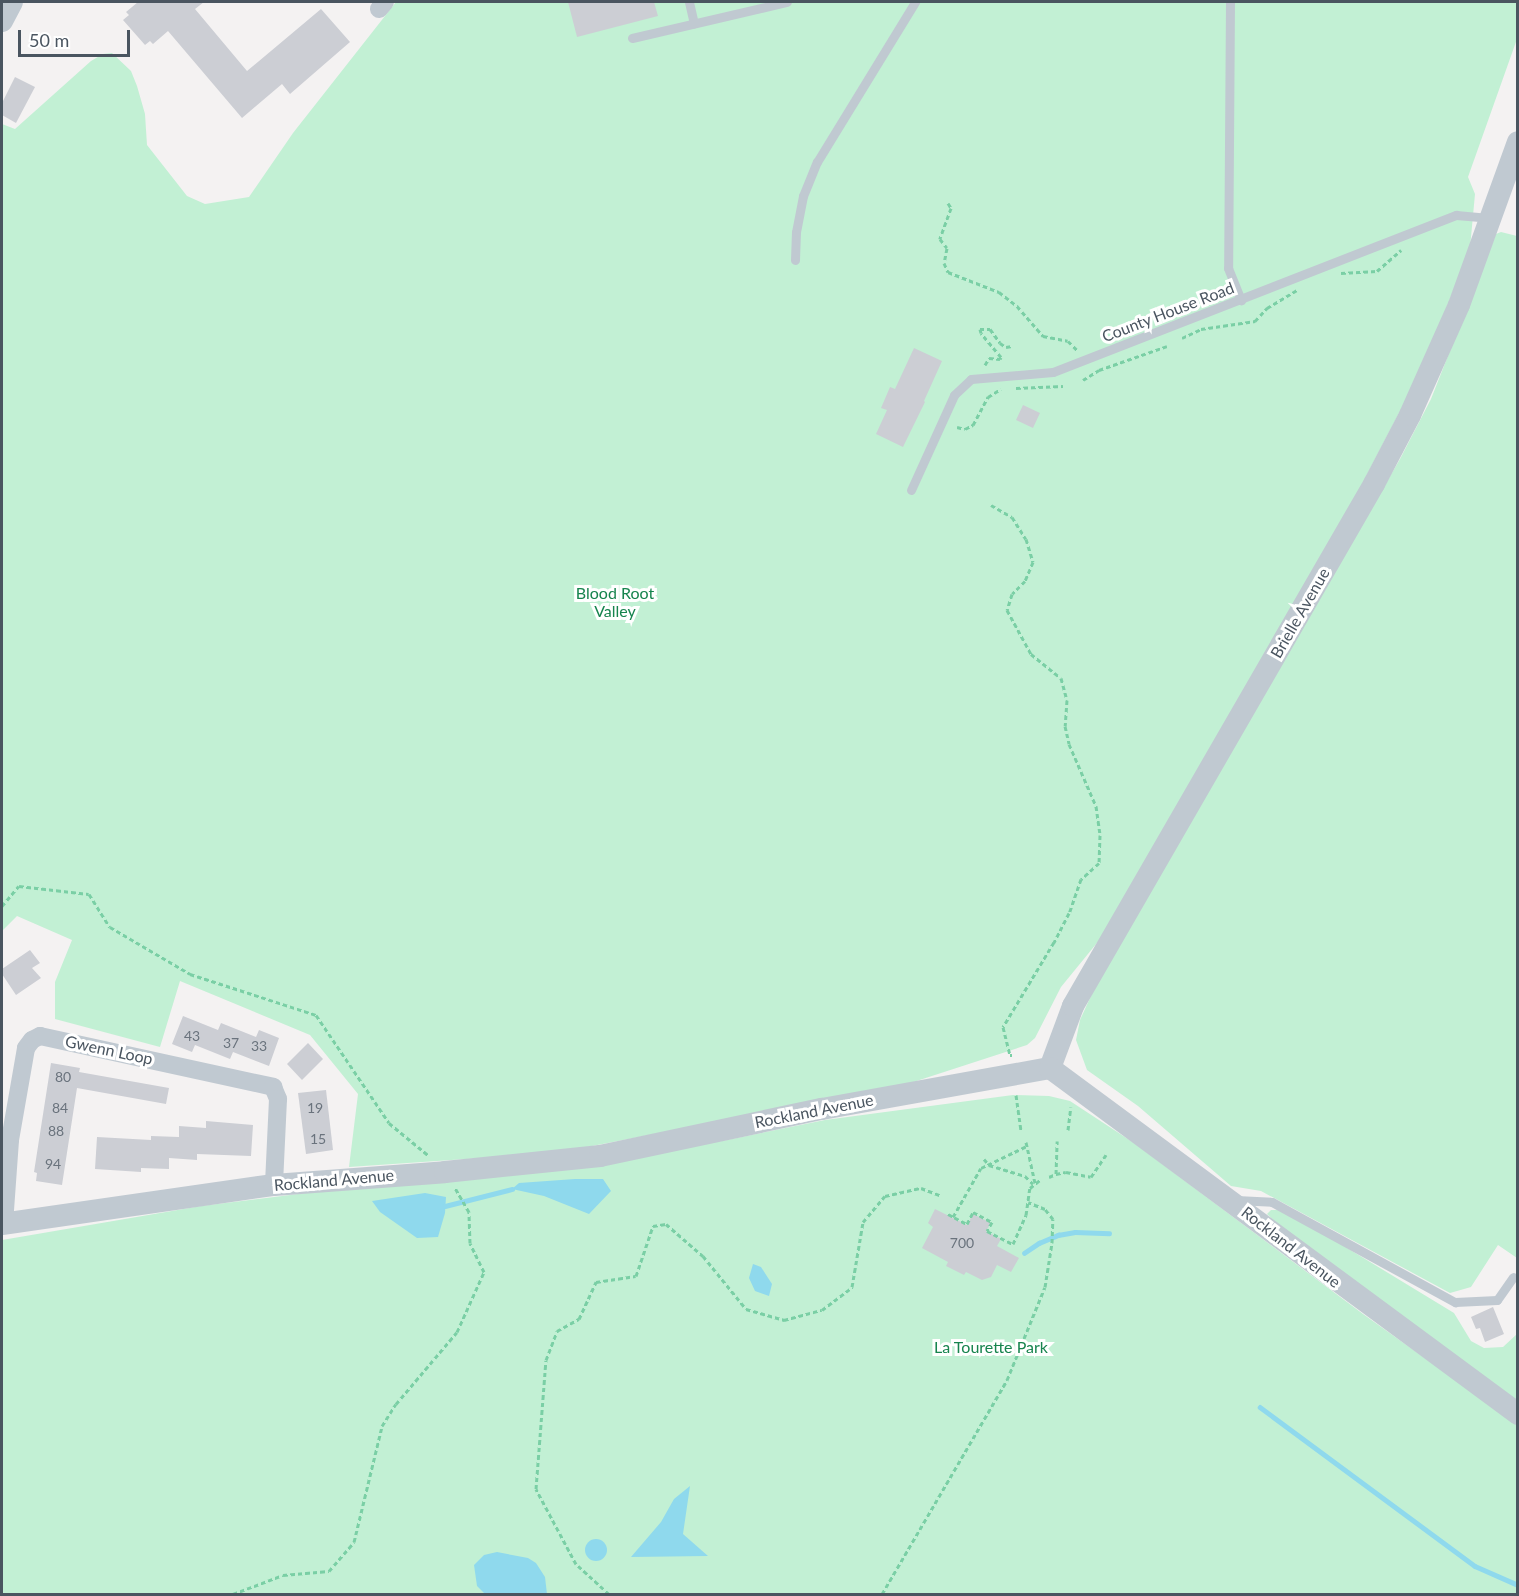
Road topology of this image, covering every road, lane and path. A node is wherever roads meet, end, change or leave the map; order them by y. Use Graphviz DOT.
graph roads {
  1 [pos="12,2"];
  2 [pos="689,2"];
  3 [pos="787,2"];
  4 [pos="915,2"];
  5 [pos="1230,2"];
  6 [pos="2,21"];
  7 [pos="694,23"];
  8 [pos="632,38"];
  9 [pos="1518,142"];
  10 [pos="948,203"];
  11 [pos="1491,218"];
  12 [pos="1407,245"];
  13 [pos="795,260"];
  14 [pos="1338,273"];
  15 [pos="1306,283"];
  16 [pos="1241,300"];
  17 [pos="1182,338"];
  18 [pos="1012,346"];
  19 [pos="1167,346"];
  20 [pos="1078,351"];
  21 [pos="985,364"];
  22 [pos="1083,380"];
  23 [pos="1063,386"];
  24 [pos="1006,388"];
  25 [pos="1011,388"];
  26 [pos="957,428"];
  27 [pos="911,490"];
  28 [pos="991,505"];
  29 [pos="2,906"];
  30 [pos="1010,1055"];
  31 [pos="1050,1068"];
  32 [pos="1016,1095"];
  33 [pos="1072,1102"];
  34 [pos="1021,1130"];
  35 [pos="1068,1130"];
  36 [pos="1058,1141"];
  37 [pos="1106,1155"];
  38 [pos="431,1157"];
  39 [pos="984,1158"];
  40 [pos="987,1164"];
  41 [pos="1056,1174"];
  42 [pos="1049,1177"];
  43 [pos="1040,1180"];
  44 [pos="1034,1183"];
  45 [pos="274,1185"];
  46 [pos="942,1196"];
  47 [pos="460,1197"];
  48 [pos="1231,1200"];
  49 [pos="1028,1202"];
  50 [pos="948,1214"];
  51 [pos="953,1216"];
  52 [pos="3,1224"];
  53 [pos="1513,1277"];
  54 [pos="1518,1414"];
  55 [pos="233,1594"];
  56 [pos="609,1594"];
  57 [pos="882,1594"];
  1 -- 6 [label="street"];
  2 -- 7 [label="lane"];
  3 -- 7 [label="lane"];
  4 -- 13 [label="lane"];
  5 -- 16 [label="lane"];
  7 -- 8 [label="lane"];
  9 -- 11 [label="street, Brielle Avenue"];
  10 -- 20 [label="path"];
  11 -- 16 [label="lane, County House Road"];
  11 -- 31 [label="street, Brielle Avenue"];
  12 -- 14 [label="path"];
  15 -- 17 [label="path"];
  16 -- 27 [label="lane, County House Road"];
  18 -- 21 [label="path"];
  19 -- 22 [label="path"];
  23 -- 25 [label="path"];
  24 -- 26 [label="path"];
  28 -- 30 [label="path"];
  29 -- 38 [label="path"];
  31 -- 45 [label="street, Rockland Avenue"];
  31 -- 48 [label="street, Rockland Avenue"];
  32 -- 34 [label="path"];
  33 -- 35 [label="path"];
  36 -- 41 [label="path"];
  37 -- 41 [label="path"];
  39 -- 40 [label="path"];
  40 -- 44 [label="path"];
  40 -- 44 [label="path"];
  40 -- 51 [label="path"];
  41 -- 42 [label="path"];
  43 -- 44 [label="path"];
  44 -- 49 [label="path"];
  45 -- 52 [label="street, Rockland Avenue"];
  45 -- 52 [label="street, Gwenn Loop"];
  46 -- 56 [label="path"];
  47 -- 55 [label="path"];
  48 -- 53 [label="lane"];
  48 -- 54 [label="street, Rockland Avenue"];
  49 -- 51 [label="path"];
  49 -- 57 [label="path"];
  50 -- 51 [label="path"];
}
